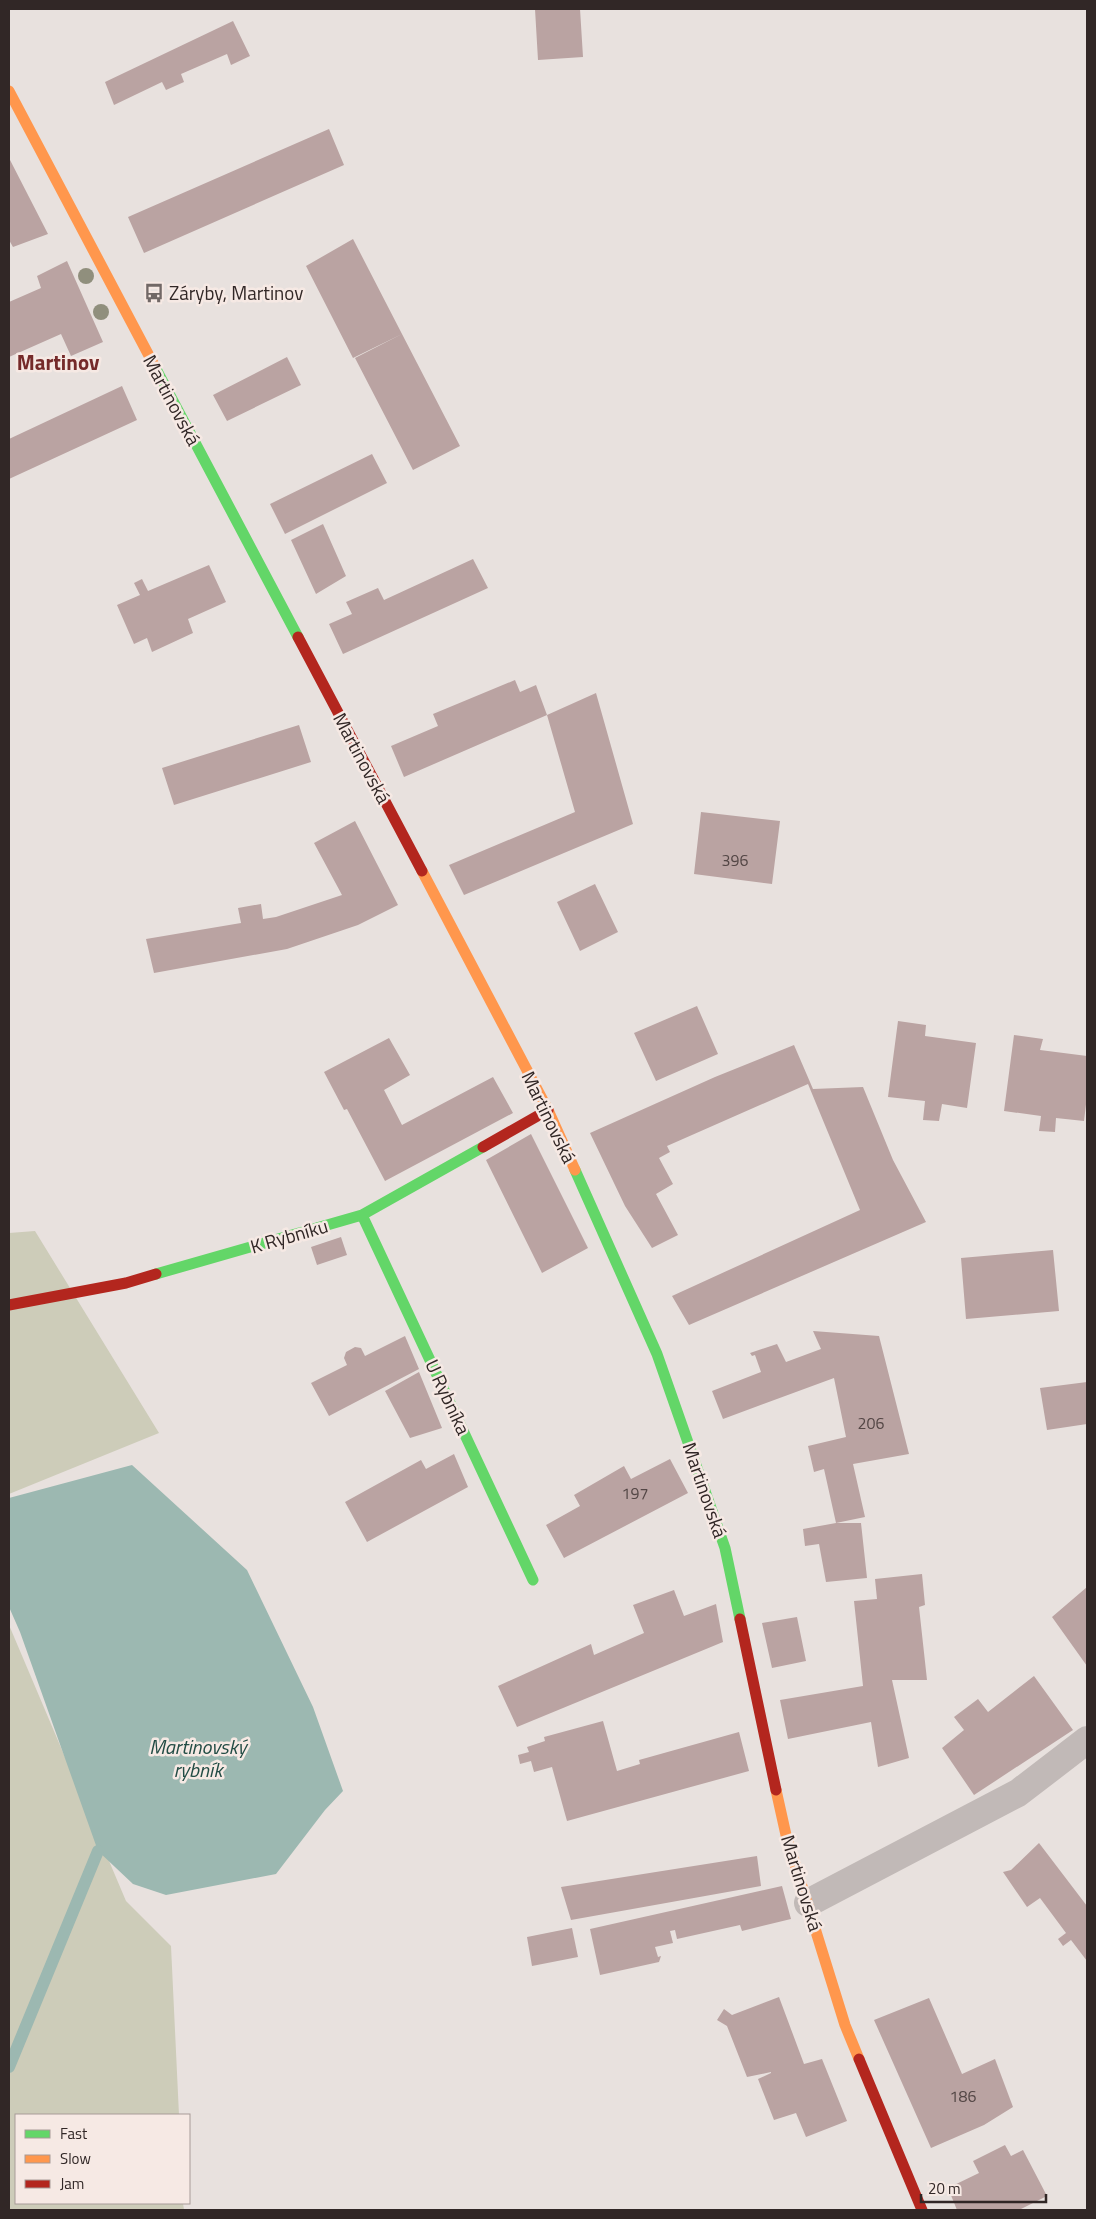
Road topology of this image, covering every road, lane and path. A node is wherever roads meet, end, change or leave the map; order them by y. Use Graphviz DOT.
graph roads {
  1 [pos="9,91"];
  2 [pos="548,1110"];
  3 [pos="362,1215"];
  4 [pos="9,1306"];
  5 [pos="533,1580"];
  6 [pos="1087,1740"];
  7 [pos="808,1903"];
  8 [pos="922,2210"];
  1 -- 2 [label="street, Martinovská"];
  2 -- 3 [label="street, K Rybníku"];
  2 -- 7 [label="street, Martinovská"];
  3 -- 4 [label="street, K Rybníku"];
  3 -- 5 [label="street, U Rybníka"];
  6 -- 7 [label="street"];
  7 -- 8 [label="street, Martinovská"];
}
